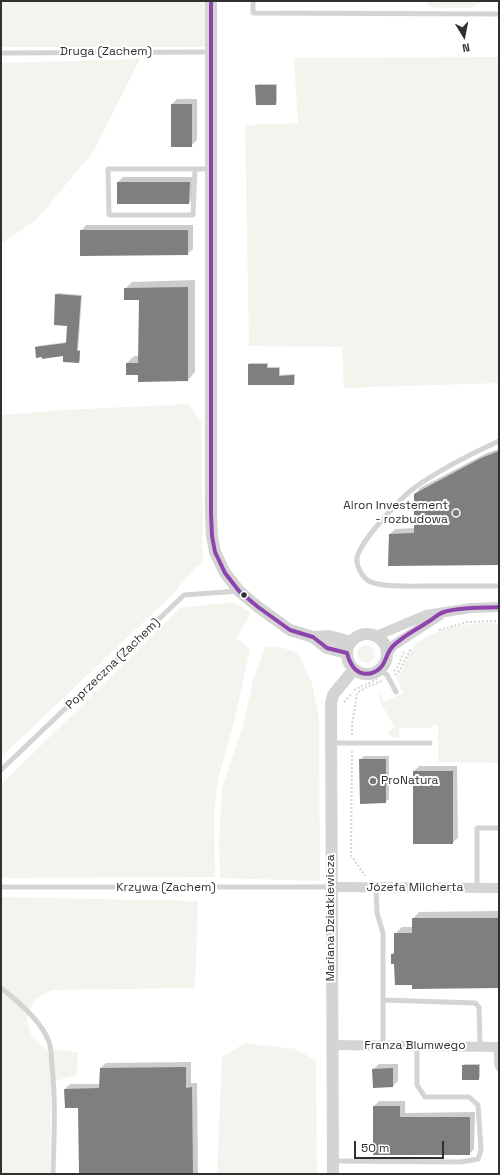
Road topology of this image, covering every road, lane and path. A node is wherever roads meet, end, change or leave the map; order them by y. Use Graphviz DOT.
graph roads {
  1 [pos="211,1"];
  2 [pos="253,1"];
  3 [pos="499,14"];
  4 [pos="211,52"];
  5 [pos="1,53"];
  6 [pos="195,169"];
  7 [pos="211,169"];
  8 [pos="499,441"];
  9 [pos="499,586"];
  10 [pos="239,591"];
  11 [pos="499,607"];
  12 [pos="444,612"];
  13 [pos="475,618"];
  14 [pos="462,620"];
  15 [pos="499,621"];
  16 [pos="434,632"];
  17 [pos="376,636"];
  18 [pos="412,646"];
  19 [pos="349,648"];
  20 [pos="406,649"];
  21 [pos="386,653"];
  22 [pos="354,669"];
  23 [pos="385,674"];
  24 [pos="396,692"];
  25 [pos="342,708"];
  26 [pos="430,742"];
  27 [pos="330,743"];
  28 [pos="352,743"];
  29 [pos="1,770"];
  30 [pos="498,828"];
  31 [pos="1,887"];
  32 [pos="365,887"];
  33 [pos="331,888"];
  34 [pos="376,888"];
  35 [pos="477,888"];
  36 [pos="499,888"];
  37 [pos="1,988"];
  38 [pos="383,1000"];
  39 [pos="332,1045"];
  40 [pos="383,1046"];
  41 [pos="417,1046"];
  42 [pos="480,1046"];
  43 [pos="497,1047"];
  44 [pos="499,1069"];
  45 [pos="333,1161"];
  46 [pos="53,1174"];
  47 [pos="333,1174"];
  1 -- 4 [label="street"];
  2 -- 3 [label="lane"];
  4 -- 5 [label="lane, Druga (Zachem)"];
  4 -- 7 [label="street"];
  6 -- 6 [label="lane"];
  6 -- 7 [label="lane"];
  7 -- 10 [label="street"];
  8 -- 9 [label="lane"];
  10 -- 19 [label="street"];
  10 -- 29 [label="lane, Poprzeczna (Zachem)"];
  11 -- 12 [label="street"];
  12 -- 17 [label="street"];
  12 -- 21 [label="street"];
  13 -- 14 [label="path"];
  15 -- 16 [label="path"];
  17 -- 19 [label="street"];
  17 -- 21 [label="street"];
  18 -- 23 [label="path"];
  19 -- 22 [label="street"];
  20 -- 23 [label="path"];
  21 -- 23 [label="street"];
  22 -- 23 [label="street"];
  22 -- 27 [label="street, Mariana Dziatkiewicza"];
  23 -- 24 [label="lane"];
  23 -- 25 [label="path"];
  23 -- 28 [label="path"];
  26 -- 28 [label="lane"];
  27 -- 28 [label="lane"];
  27 -- 33 [label="street, Mariana Dziatkiewicza"];
  28 -- 32 [label="path"];
  30 -- 35 [label="lane"];
  31 -- 33 [label="lane, Krzywa (Zachem)"];
  32 -- 33 [label="street, Józefa Milcherta"];
  32 -- 34 [label="street, Józefa Milcherta"];
  33 -- 39 [label="street, Mariana Dziatkiewicza"];
  34 -- 35 [label="street, Józefa Milcherta"];
  34 -- 38 [label="lane"];
  35 -- 36 [label="street, Józefa Milcherta"];
  37 -- 46 [label="lane"];
  38 -- 40 [label="lane"];
  38 -- 42 [label="lane"];
  39 -- 40 [label="street, Franza Blumwego"];
  39 -- 45 [label="street, Mariana Dziatkiewicza"];
  40 -- 41 [label="street, Franza Blumwego"];
  41 -- 42 [label="street, Franza Blumwego"];
  41 -- 45 [label="lane"];
  42 -- 43 [label="street, Franza Blumwego"];
  43 -- 44 [label="lane"];
  45 -- 47 [label="street, Mariana Dziatkiewicza"];
}
